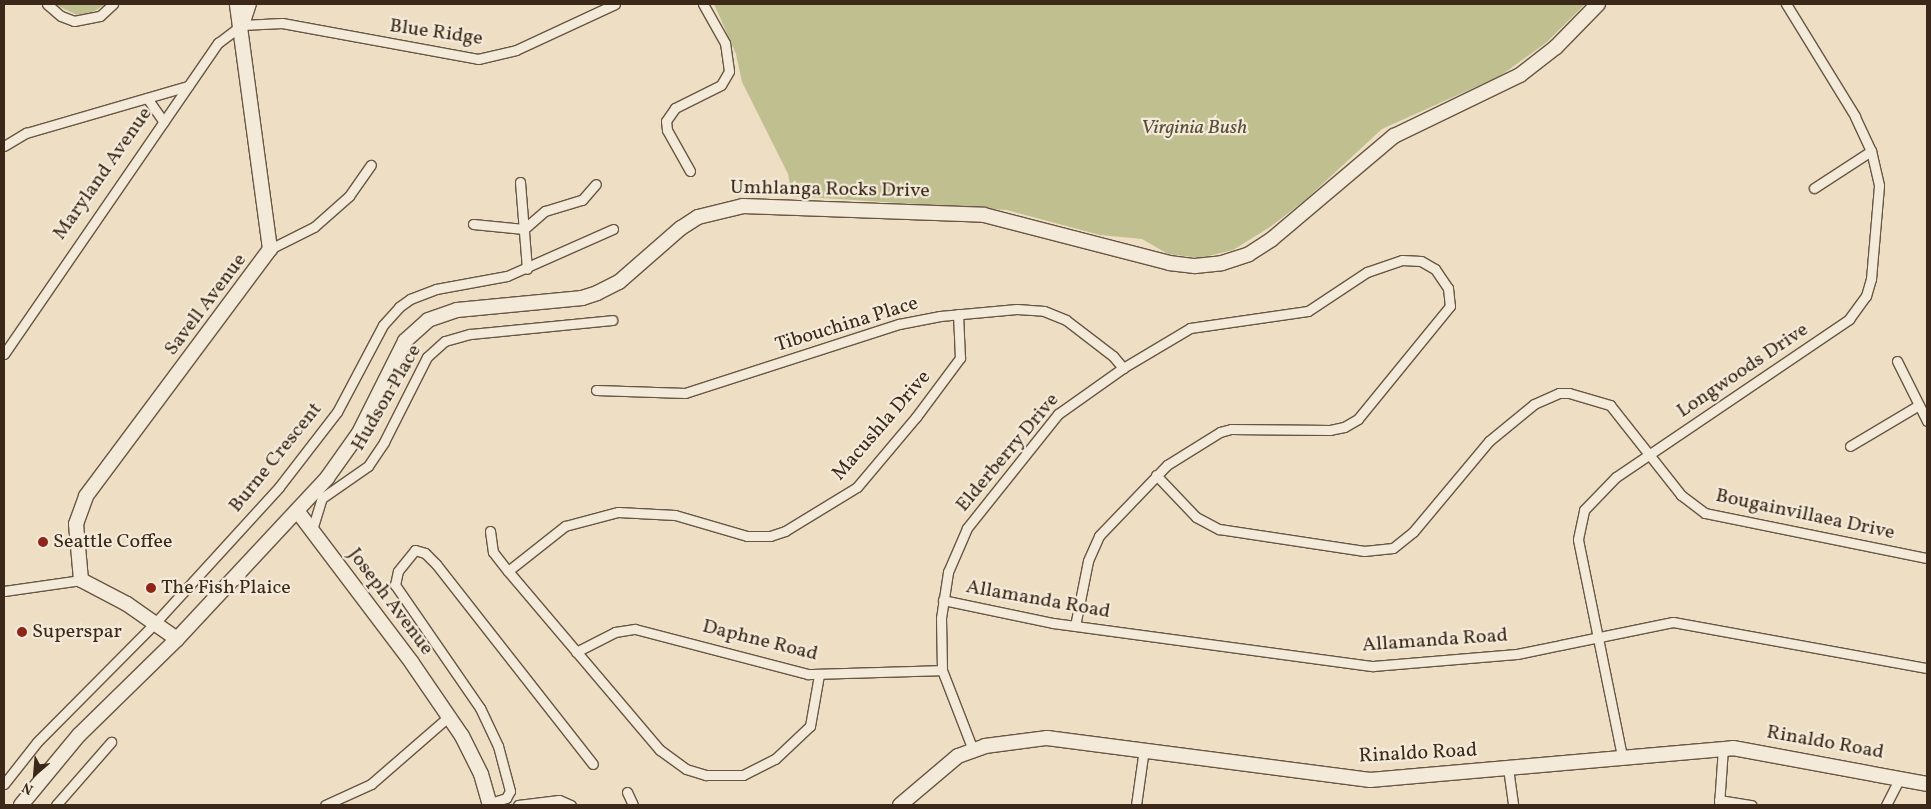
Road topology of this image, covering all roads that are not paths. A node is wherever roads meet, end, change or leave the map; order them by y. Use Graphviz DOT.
graph roads {
  1 [pos="47,4"];
  2 [pos="113,4"];
  3 [pos="241,4"];
  4 [pos="615,4"];
  5 [pos="703,4"];
  6 [pos="1598,4"];
  7 [pos="1786,4"];
  8 [pos="242,24"];
  9 [pos="188,86"];
  10 [pos="147,98"];
  11 [pos="164,122"];
  12 [pos="4,146"];
  13 [pos="1871,151"];
  14 [pos="371,165"];
  15 [pos="690,170"];
  16 [pos="520,182"];
  17 [pos="596,184"];
  18 [pos="1814,188"];
  19 [pos="473,224"];
  20 [pos="613,228"];
  21 [pos="524,229"];
  22 [pos="270,249"];
  23 [pos="527,268"];
  24 [pos="958,314"];
  25 [pos="612,320"];
  26 [pos="4,354"];
  27 [pos="1897,361"];
  28 [pos="1123,368"];
  29 [pos="596,390"];
  30 [pos="1920,405"];
  31 [pos="1927,421"];
  32 [pos="1850,446"];
  33 [pos="1650,455"];
  34 [pos="1156,475"];
  35 [pos="298,512"];
  36 [pos="312,530"];
  37 [pos="490,532"];
  38 [pos="1927,558"];
  39 [pos="508,571"];
  40 [pos="81,580"];
  41 [pos="4,591"];
  42 [pos="943,600"];
  43 [pos="155,623"];
  44 [pos="1075,626"];
  45 [pos="1598,638"];
  46 [pos="177,639"];
  47 [pos="576,652"];
  48 [pos="1927,668"];
  49 [pos="942,670"];
  50 [pos="819,675"];
  51 [pos="448,717"];
  52 [pos="111,742"];
  53 [pos="1723,748"];
  54 [pos="973,750"];
  55 [pos="1144,750"];
  56 [pos="1622,756"];
  57 [pos="593,764"];
  58 [pos="1508,768"];
  59 [pos="1900,777"];
  60 [pos="4,784"];
  61 [pos="1927,784"];
  62 [pos="627,792"];
  63 [pos="1719,803"];
  64 [pos="490,804"];
  65 [pos="21,805"];
  66 [pos="56,805"];
  67 [pos="325,805"];
  68 [pos="518,805"];
  69 [pos="571,805"];
  70 [pos="634,805"];
  71 [pos="900,805"];
  72 [pos="1136,805"];
  73 [pos="1513,805"];
  74 [pos="1752,805"];
  75 [pos="1886,805"];
  1 -- 2 [label="street"];
  3 -- 8 [label="street, Savell Avenue"];
  4 -- 8 [label="street, Blue Ridge"];
  5 -- 15 [label="street"];
  6 -- 35 [label="street, Umhlanga Rocks Drive"];
  7 -- 13 [label="street, Longwoods Drive"];
  8 -- 9 [label="street, Maryland Avenue"];
  8 -- 22 [label="street, Savell Avenue"];
  9 -- 10 [label="street"];
  9 -- 11 [label="street, Maryland Avenue"];
  10 -- 11 [label="street"];
  10 -- 12 [label="street"];
  11 -- 26 [label="street, Maryland Avenue"];
  13 -- 18 [label="street"];
  13 -- 33 [label="street, Longwoods Drive"];
  14 -- 22 [label="street"];
  16 -- 21 [label="street"];
  17 -- 21 [label="street"];
  19 -- 21 [label="street"];
  20 -- 23 [label="street, Burne Crescent"];
  21 -- 23 [label="street"];
  22 -- 40 [label="street, Savell Avenue"];
  23 -- 43 [label="street, Burne Crescent"];
  24 -- 28 [label="street, Tibouchina Place"];
  24 -- 29 [label="street, Tibouchina Place"];
  24 -- 39 [label="street, Macushla Drive"];
  25 -- 36 [label="street, Hudson Place"];
  27 -- 30 [label="street"];
  28 -- 34 [label="street, Elderberry Drive"];
  28 -- 42 [label="street, Elderberry Drive"];
  30 -- 31 [label="street"];
  30 -- 32 [label="street"];
  33 -- 34 [label="street, Bougainvillaea Drive"];
  33 -- 38 [label="street, Bougainvillaea Drive"];
  33 -- 45 [label="street, Longwoods Drive"];
  34 -- 44 [label="street, Elderberry Drive"];
  35 -- 36 [label="street, Joseph Avenue"];
  35 -- 46 [label="street, Umhlanga Rocks Drive"];
  36 -- 51 [label="street, Joseph Avenue"];
  37 -- 39 [label="street"];
  39 -- 47 [label="street"];
  40 -- 41 [label="street"];
  40 -- 43 [label="street"];
  42 -- 44 [label="street, Allamanda Road"];
  42 -- 49 [label="street, Elderberry Drive"];
  43 -- 46 [label="street"];
  43 -- 60 [label="street, Burne Crescent"];
  44 -- 45 [label="street, Allamanda Road"];
  45 -- 48 [label="street, Allamanda Road"];
  45 -- 56 [label="street, Longwoods Drive"];
  46 -- 65 [label="street, Umhlanga Rocks Drive"];
  47 -- 50 [label="street, Daphne Road"];
  47 -- 50 [label="street"];
  49 -- 50 [label="street, Daphne Road"];
  49 -- 54 [label="street, Elderberry Drive"];
  51 -- 64 [label="street"];
  51 -- 67 [label="street"];
  52 -- 66 [label="street"];
  53 -- 56 [label="street, Rinaldo Road"];
  53 -- 59 [label="street, Rinaldo Road"];
  53 -- 63 [label="street"];
  54 -- 55 [label="street, Rinaldo Road"];
  54 -- 71 [label="street, Rinaldo Road"];
  55 -- 58 [label="street, Rinaldo Road"];
  55 -- 72 [label="street"];
  56 -- 58 [label="street, Rinaldo Road"];
  57 -- 64 [label="street"];
  58 -- 73 [label="street"];
  59 -- 61 [label="street, Rinaldo Road"];
  59 -- 75 [label="street"];
  62 -- 70 [label="street"];
  63 -- 74 [label="street"];
  68 -- 69 [label="street"];
}
